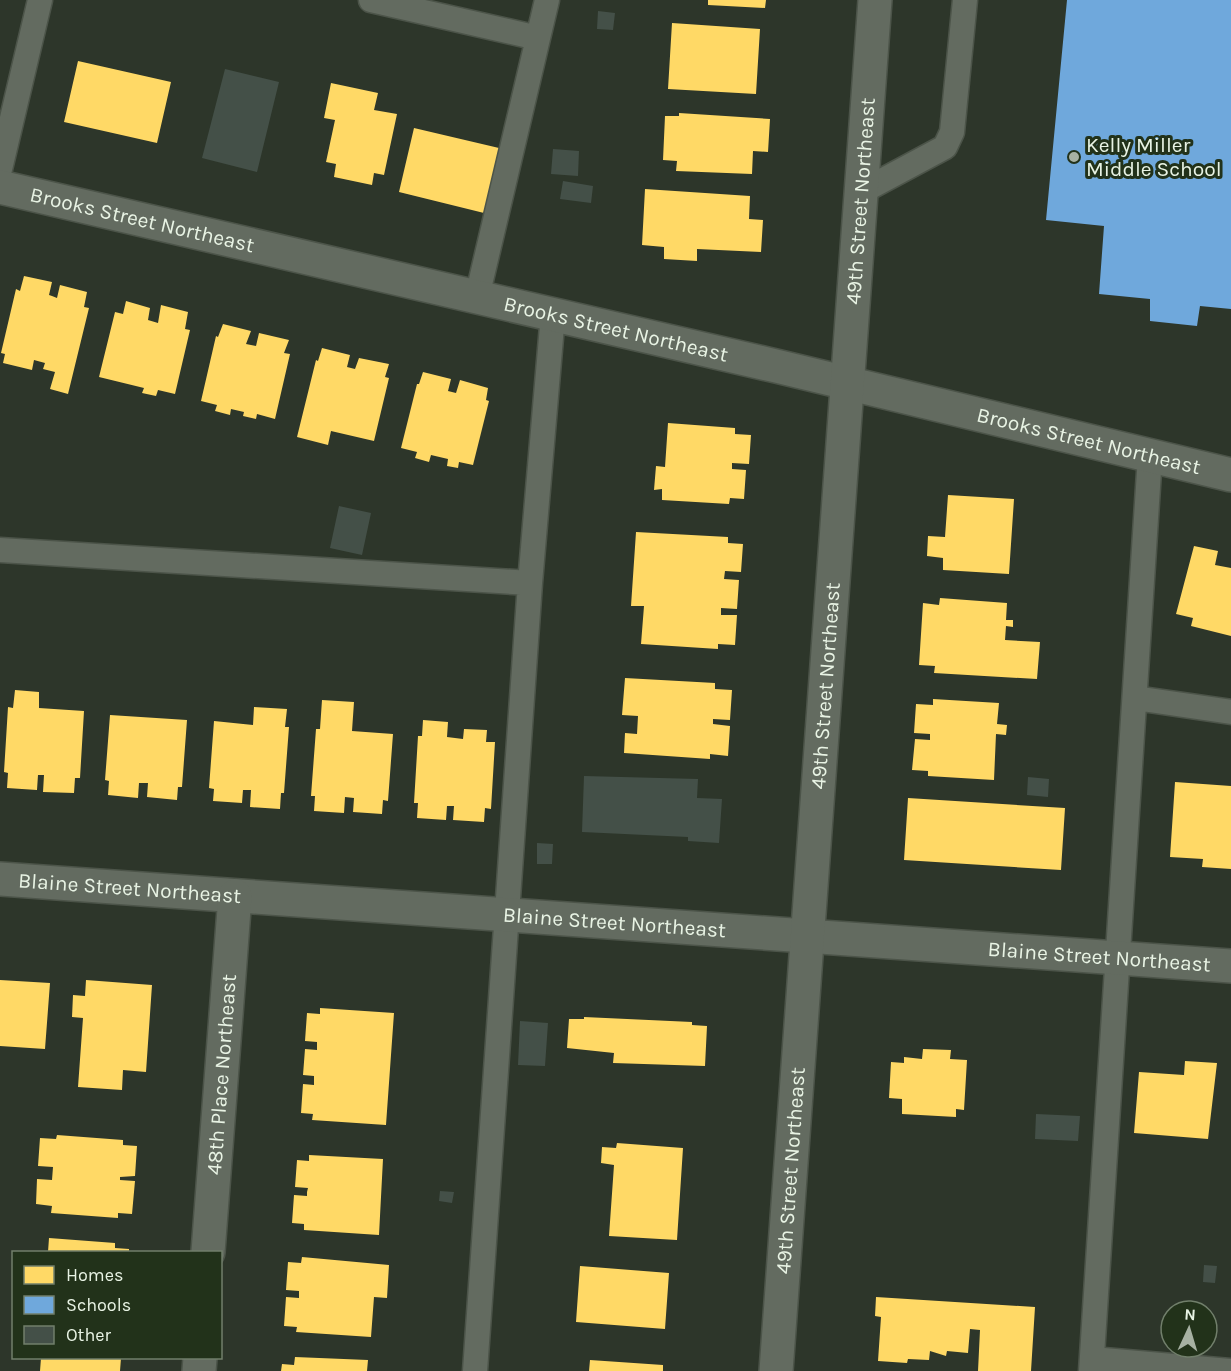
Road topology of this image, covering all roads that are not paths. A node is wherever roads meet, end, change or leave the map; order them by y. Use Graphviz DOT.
graph roads {
  1 [pos="40,0"];
  2 [pos="371,0"];
  3 [pos="547,0"];
  4 [pos="874,0"];
  5 [pos="965,0"];
  6 [pos="538,38"];
  7 [pos="0,169"];
  8 [pos="0,187"];
  9 [pos="861,192"];
  10 [pos="477,297"];
  11 [pos="553,314"];
  12 [pos="847,383"];
  13 [pos="1150,456"];
  14 [pos="1231,475"];
  15 [pos="0,550"];
  16 [pos="530,583"];
  17 [pos="1135,699"];
  18 [pos="1231,712"];
  19 [pos="0,879"];
  20 [pos="235,896"];
  21 [pos="507,915"];
  22 [pos="807,937"];
  23 [pos="1120,958"];
  24 [pos="1231,966"];
  25 [pos="208,1251"];
  26 [pos="1091,1365"];
  27 [pos="475,1371"];
  28 [pos="776,1371"];
  29 [pos="1231,1371"];
  1 -- 7 [label="lane"];
  2 -- 6 [label="lane"];
  3 -- 6 [label="lane"];
  4 -- 9 [label="street, 49th Street Northeast"];
  5 -- 9 [label="lane"];
  6 -- 10 [label="lane"];
  8 -- 10 [label="street, Brooks Street Northeast"];
  9 -- 12 [label="street, 49th Street Northeast"];
  10 -- 11 [label="street, Brooks Street Northeast"];
  11 -- 12 [label="street, Brooks Street Northeast"];
  11 -- 16 [label="lane"];
  12 -- 13 [label="street, Brooks Street Northeast"];
  12 -- 22 [label="street, 49th Street Northeast"];
  13 -- 14 [label="street, Brooks Street Northeast"];
  13 -- 17 [label="lane"];
  15 -- 16 [label="lane"];
  16 -- 21 [label="lane"];
  17 -- 18 [label="lane"];
  17 -- 23 [label="lane"];
  19 -- 20 [label="street, Blaine Street Northeast"];
  20 -- 21 [label="street, Blaine Street Northeast"];
  20 -- 25 [label="street, 48th Place Northeast"];
  21 -- 22 [label="street, Blaine Street Northeast"];
  21 -- 27 [label="lane"];
  22 -- 23 [label="street, Blaine Street Northeast"];
  22 -- 28 [label="street, 49th Street Northeast"];
  23 -- 24 [label="street, Blaine Street Northeast"];
  23 -- 26 [label="lane"];
  26 -- 29 [label="lane"];
}
